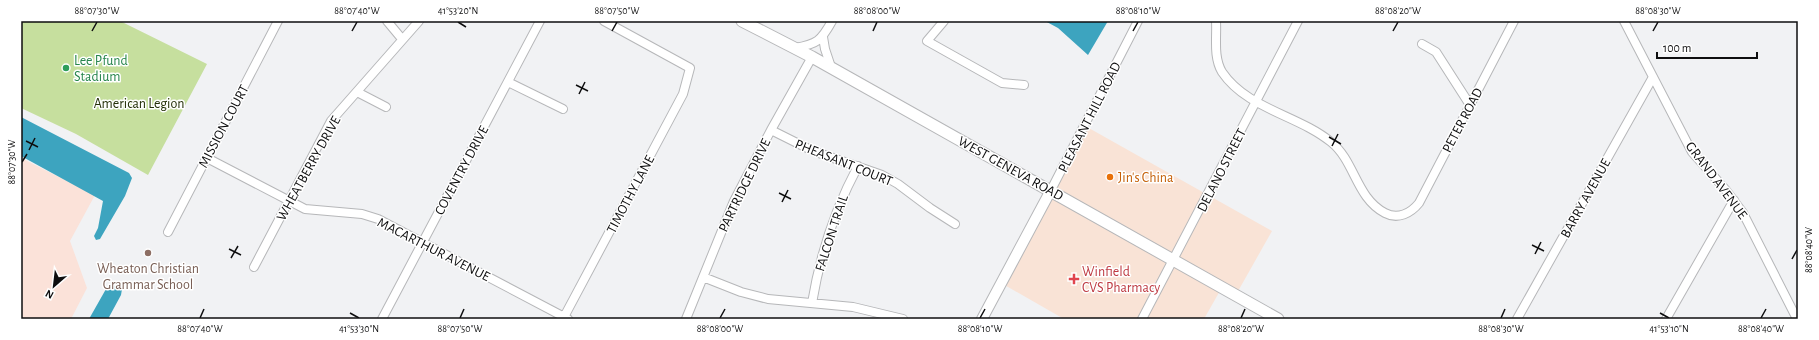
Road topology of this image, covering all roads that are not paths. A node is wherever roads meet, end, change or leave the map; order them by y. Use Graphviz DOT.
graph roads {
  1 [pos="278,21"];
  2 [pos="387,21"];
  3 [pos="420,21"];
  4 [pos="540,21"];
  5 [pos="604,21"];
  6 [pos="742,21"];
  7 [pos="832,21"];
  8 [pos="944,21"];
  9 [pos="1138,21"];
  10 [pos="1216,21"];
  11 [pos="1298,21"];
  12 [pos="1514,21"];
  13 [pos="1624,21"];
  14 [pos="823,37"];
  15 [pos="402,39"];
  16 [pos="1422,44"];
  17 [pos="795,48"];
  18 [pos="812,57"];
  19 [pos="831,67"];
  20 [pos="1653,77"];
  21 [pos="508,82"];
  22 [pos="1024,85"];
  23 [pos="357,92"];
  24 [pos="1256,101"];
  25 [pos="1470,105"];
  26 [pos="386,108"];
  27 [pos="563,109"];
  28 [pos="771,130"];
  29 [pos="207,158"];
  30 [pos="858,166"];
  31 [pos="1051,190"];
  32 [pos="1734,200"];
  33 [pos="289,201"];
  34 [pos="955,224"];
  35 [pos="168,232"];
  36 [pos="423,242"];
  37 [pos="1174,260"];
  38 [pos="254,267"];
  39 [pos="703,277"];
  40 [pos="812,303"];
  41 [pos="566,318"];
  42 [pos="382,319"];
  43 [pos="686,319"];
  44 [pos="904,319"];
  45 [pos="982,319"];
  46 [pos="1142,319"];
  47 [pos="1278,319"];
  48 [pos="1517,319"];
  49 [pos="1666,319"];
  50 [pos="1798,319"];
  1 -- 29 [label="street, MISSION COURT"];
  2 -- 15 [label="street"];
  3 -- 15 [label="street, WHEATBERRY DRIVE"];
  4 -- 21 [label="street, COVENTRY DRIVE"];
  5 -- 41 [label="street, TIMOTHY LANE"];
  6 -- 17 [label="main road, WEST GENEVA ROAD"];
  7 -- 14 [label="street"];
  8 -- 22 [label="street"];
  9 -- 31 [label="street, PLEASANT HILL ROAD"];
  10 -- 24 [label="street"];
  11 -- 24 [label="street, DELANO STREET"];
  12 -- 25 [label="street, PETER ROAD"];
  13 -- 20 [label="street, GRAND AVENUE"];
  14 -- 17 [label="street"];
  14 -- 19 [label="street"];
  15 -- 23 [label="street, WHEATBERRY DRIVE"];
  16 -- 25 [label="street"];
  17 -- 18 [label="main road, WEST GENEVA ROAD"];
  18 -- 19 [label="main road, WEST GENEVA ROAD"];
  18 -- 28 [label="street, PARTRIDGE DRIVE"];
  19 -- 31 [label="main road, WEST GENEVA ROAD"];
  20 -- 32 [label="street, GRAND AVENUE"];
  20 -- 48 [label="street, BARRY AVENUE"];
  21 -- 27 [label="street"];
  21 -- 36 [label="street, COVENTRY DRIVE"];
  23 -- 26 [label="street"];
  23 -- 33 [label="street, WHEATBERRY DRIVE"];
  24 -- 25 [label="street, PETER ROAD"];
  24 -- 37 [label="street, DELANO STREET"];
  28 -- 30 [label="street, PHEASANT COURT"];
  28 -- 39 [label="street, PARTRIDGE DRIVE"];
  29 -- 33 [label="street, MACARTHUR AVENUE"];
  29 -- 35 [label="street, MISSION COURT"];
  30 -- 34 [label="street, PHEASANT COURT"];
  30 -- 40 [label="street, FALCON TRAIL"];
  31 -- 37 [label="main road, WEST GENEVA ROAD"];
  31 -- 45 [label="street, PLEASANT HILL ROAD"];
  32 -- 49 [label="street"];
  32 -- 50 [label="street, GRAND AVENUE"];
  33 -- 36 [label="street, MACARTHUR AVENUE"];
  33 -- 38 [label="street, WHEATBERRY DRIVE"];
  36 -- 41 [label="street, MACARTHUR AVENUE"];
  36 -- 42 [label="street, COVENTRY DRIVE"];
  37 -- 46 [label="street, DELANO STREET"];
  37 -- 47 [label="main road, WEST GENEVA ROAD"];
  39 -- 40 [label="street"];
  39 -- 43 [label="street, PARTRIDGE DRIVE"];
  40 -- 44 [label="street"];
}
